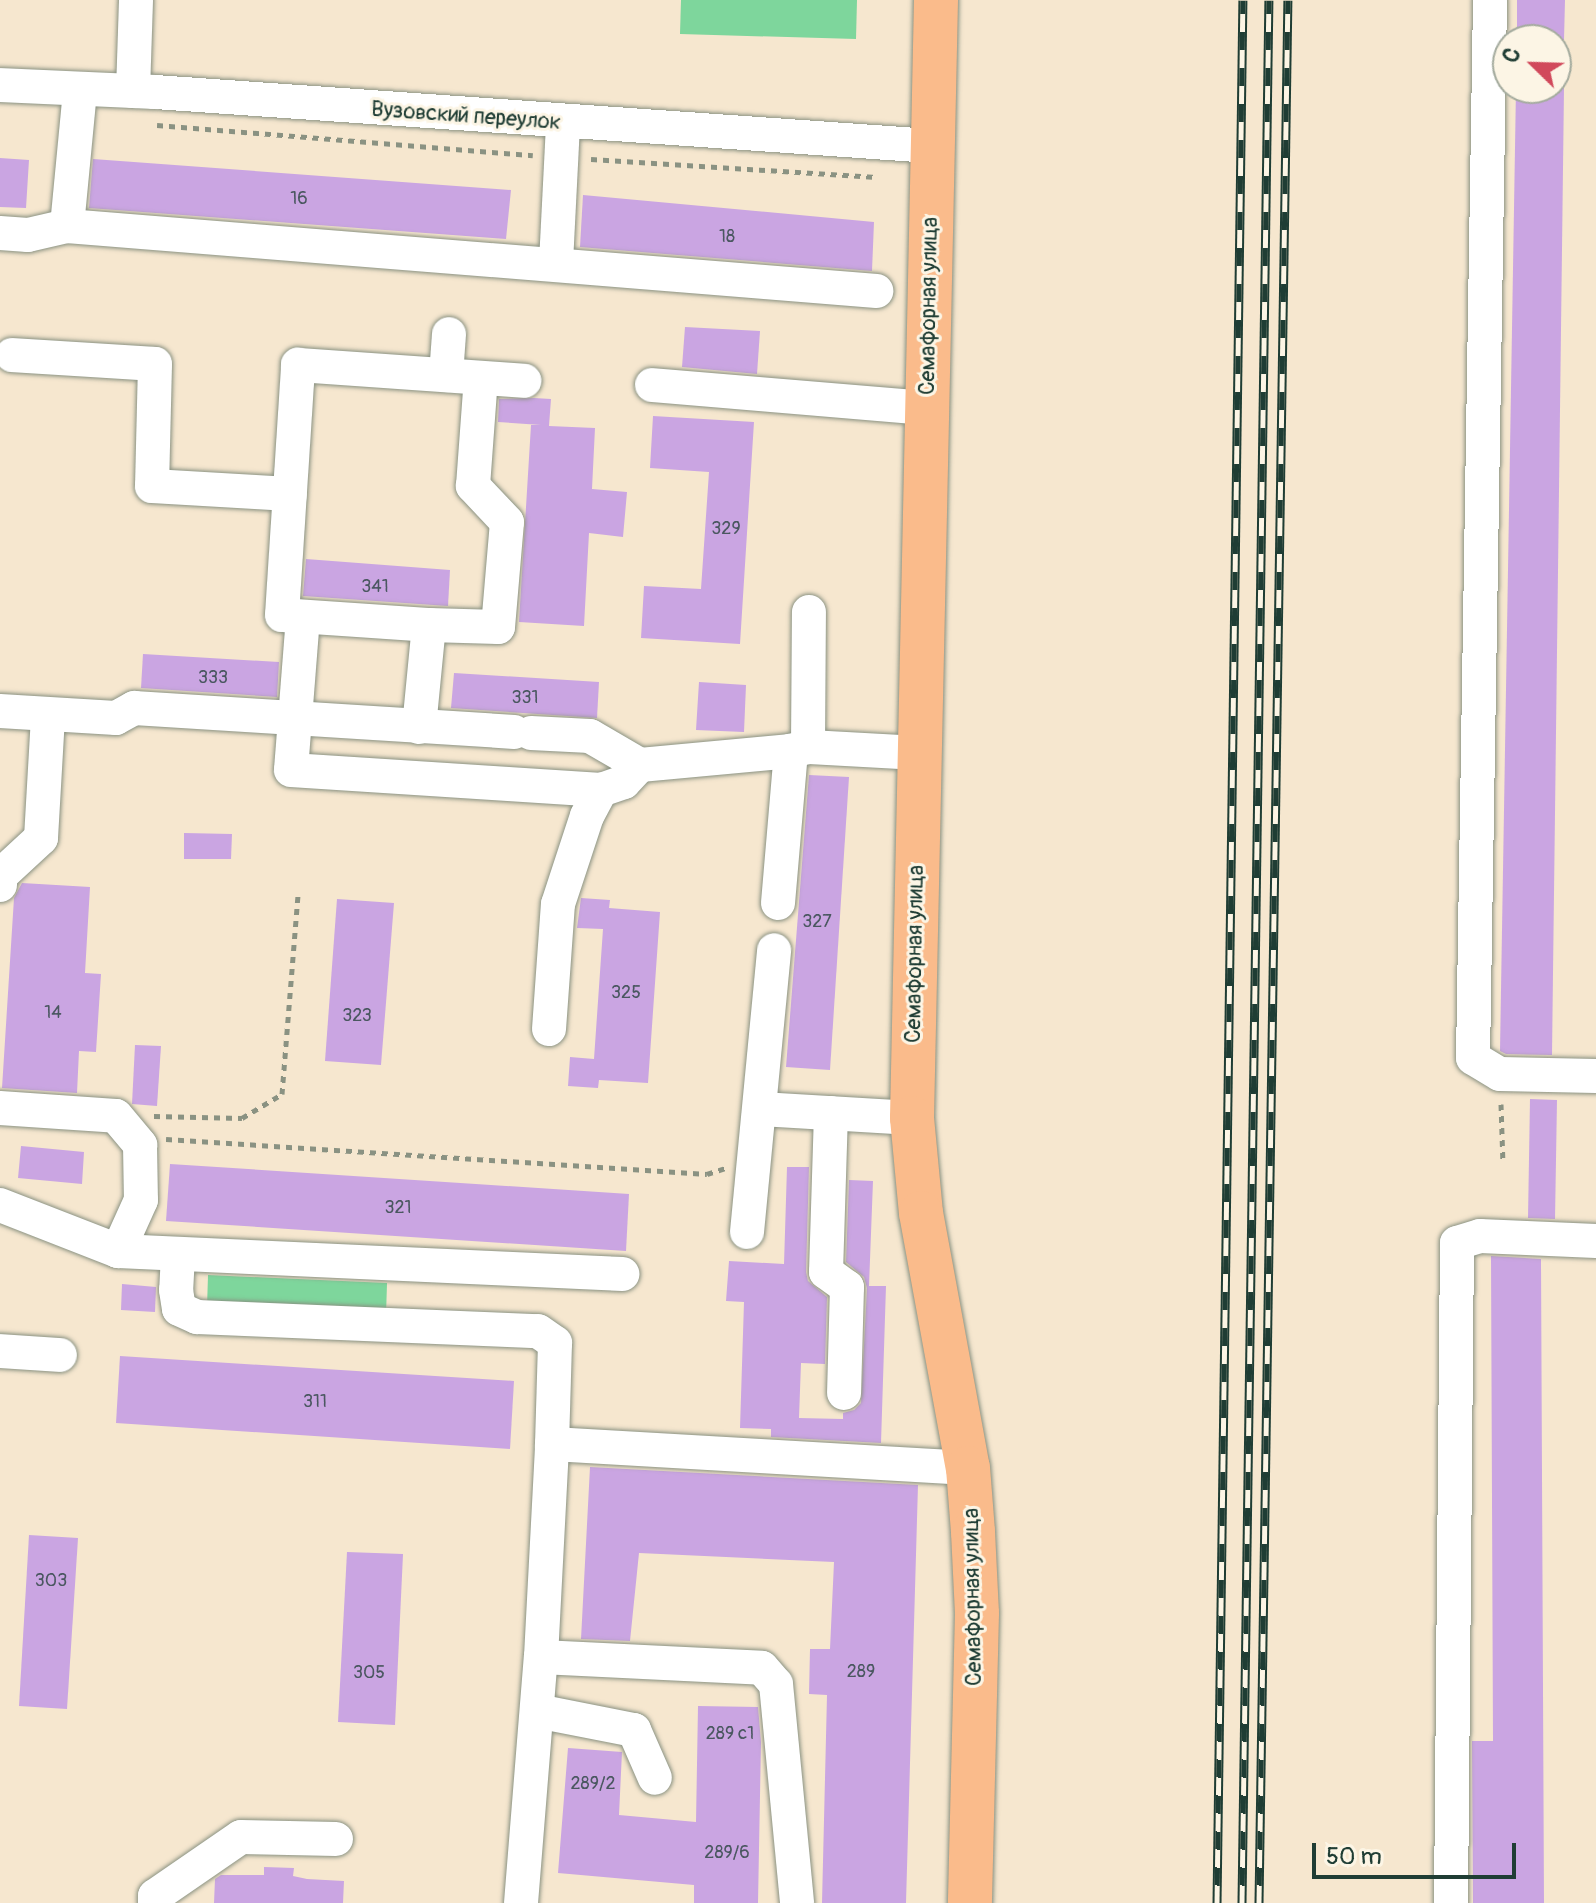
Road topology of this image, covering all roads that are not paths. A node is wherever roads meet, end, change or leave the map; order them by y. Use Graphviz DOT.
graph roads {
  1 [pos="136,0"];
  2 [pos="936,0"];
  3 [pos="1490,0"];
  4 [pos="0,85"];
  5 [pos="80,90"];
  6 [pos="133,91"];
  7 [pos="563,123"];
  8 [pos="932,146"];
  9 [pos="67,226"];
  10 [pos="0,233"];
  11 [pos="556,263"];
  12 [pos="876,291"];
  13 [pos="449,334"];
  14 [pos="12,355"];
  15 [pos="446,375"];
  16 [pos="481,378"];
  17 [pos="524,381"];
  18 [pos="652,385"];
  19 [pos="927,408"];
  20 [pos="290,494"];
  21 [pos="809,612"];
  22 [pos="303,617"];
  23 [pos="429,625"];
  24 [pos="0,711"];
  25 [pos="48,716"];
  26 [pos="295,717"];
  27 [pos="419,727"];
  28 [pos="799,749"];
  29 [pos="920,753"];
  30 [pos="640,765"];
  31 [pos="601,790"];
  32 [pos="0,885"];
  33 [pos="778,903"];
  34 [pos="774,950"];
  35 [pos="549,1029"];
  36 [pos="1596,1076"];
  37 [pos="0,1108"];
  38 [pos="761,1109"];
  39 [pos="831,1113"];
  40 [pos="912,1118"];
  41 [pos="0,1205"];
  42 [pos="747,1232"];
  43 [pos="1596,1241"];
  44 [pos="118,1251"];
  45 [pos="178,1255"];
  46 [pos="622,1274"];
  47 [pos="0,1351"];
  48 [pos="60,1355"];
  49 [pos="844,1393"];
  50 [pos="552,1444"];
  51 [pos="968,1468"];
  52 [pos="541,1657"];
  53 [pos="537,1711"];
  54 [pos="655,1778"];
  55 [pos="336,1839"];
  56 [pos="155,1903"];
  57 [pos="521,1903"];
  58 [pos="797,1903"];
  59 [pos="970,1903"];
  60 [pos="1451,1903"];
  1 -- 6 [label="street"];
  2 -- 8 [label="highway, Семафорная улица"];
  3 -- 36 [label="street"];
  4 -- 5 [label="street, Вузовский переулок"];
  5 -- 6 [label="street, Вузовский переулок"];
  5 -- 9 [label="street"];
  6 -- 7 [label="street, Вузовский переулок"];
  7 -- 8 [label="street, Вузовский переулок"];
  7 -- 11 [label="street"];
  8 -- 19 [label="highway, Семафорная улица"];
  9 -- 10 [label="street"];
  9 -- 11 [label="street"];
  11 -- 12 [label="street"];
  13 -- 15 [label="street"];
  14 -- 20 [label="street"];
  15 -- 16 [label="street"];
  15 -- 20 [label="street"];
  16 -- 17 [label="street"];
  16 -- 23 [label="street"];
  18 -- 19 [label="street"];
  19 -- 29 [label="highway, Семафорная улица"];
  20 -- 22 [label="street"];
  21 -- 28 [label="street"];
  22 -- 23 [label="street"];
  22 -- 26 [label="street"];
  23 -- 27 [label="street"];
  24 -- 25 [label="street"];
  25 -- 26 [label="street"];
  25 -- 32 [label="street"];
  26 -- 27 [label="street"];
  26 -- 31 [label="street"];
  27 -- 30 [label="street"];
  28 -- 29 [label="street"];
  28 -- 30 [label="street"];
  28 -- 33 [label="street"];
  29 -- 40 [label="highway, Семафорная улица"];
  30 -- 31 [label="street"];
  31 -- 35 [label="street"];
  34 -- 38 [label="street"];
  37 -- 44 [label="street"];
  38 -- 39 [label="street"];
  38 -- 42 [label="street"];
  39 -- 40 [label="street"];
  39 -- 49 [label="street"];
  40 -- 51 [label="highway, Семафорная улица"];
  41 -- 44 [label="street"];
  43 -- 60 [label="street"];
  44 -- 45 [label="street"];
  45 -- 46 [label="street"];
  45 -- 50 [label="street"];
  47 -- 48 [label="street"];
  50 -- 51 [label="street"];
  50 -- 52 [label="street"];
  51 -- 59 [label="highway, Семафорная улица"];
  52 -- 53 [label="street"];
  52 -- 58 [label="street"];
  53 -- 54 [label="street"];
  53 -- 57 [label="street"];
  55 -- 56 [label="street"];
}
